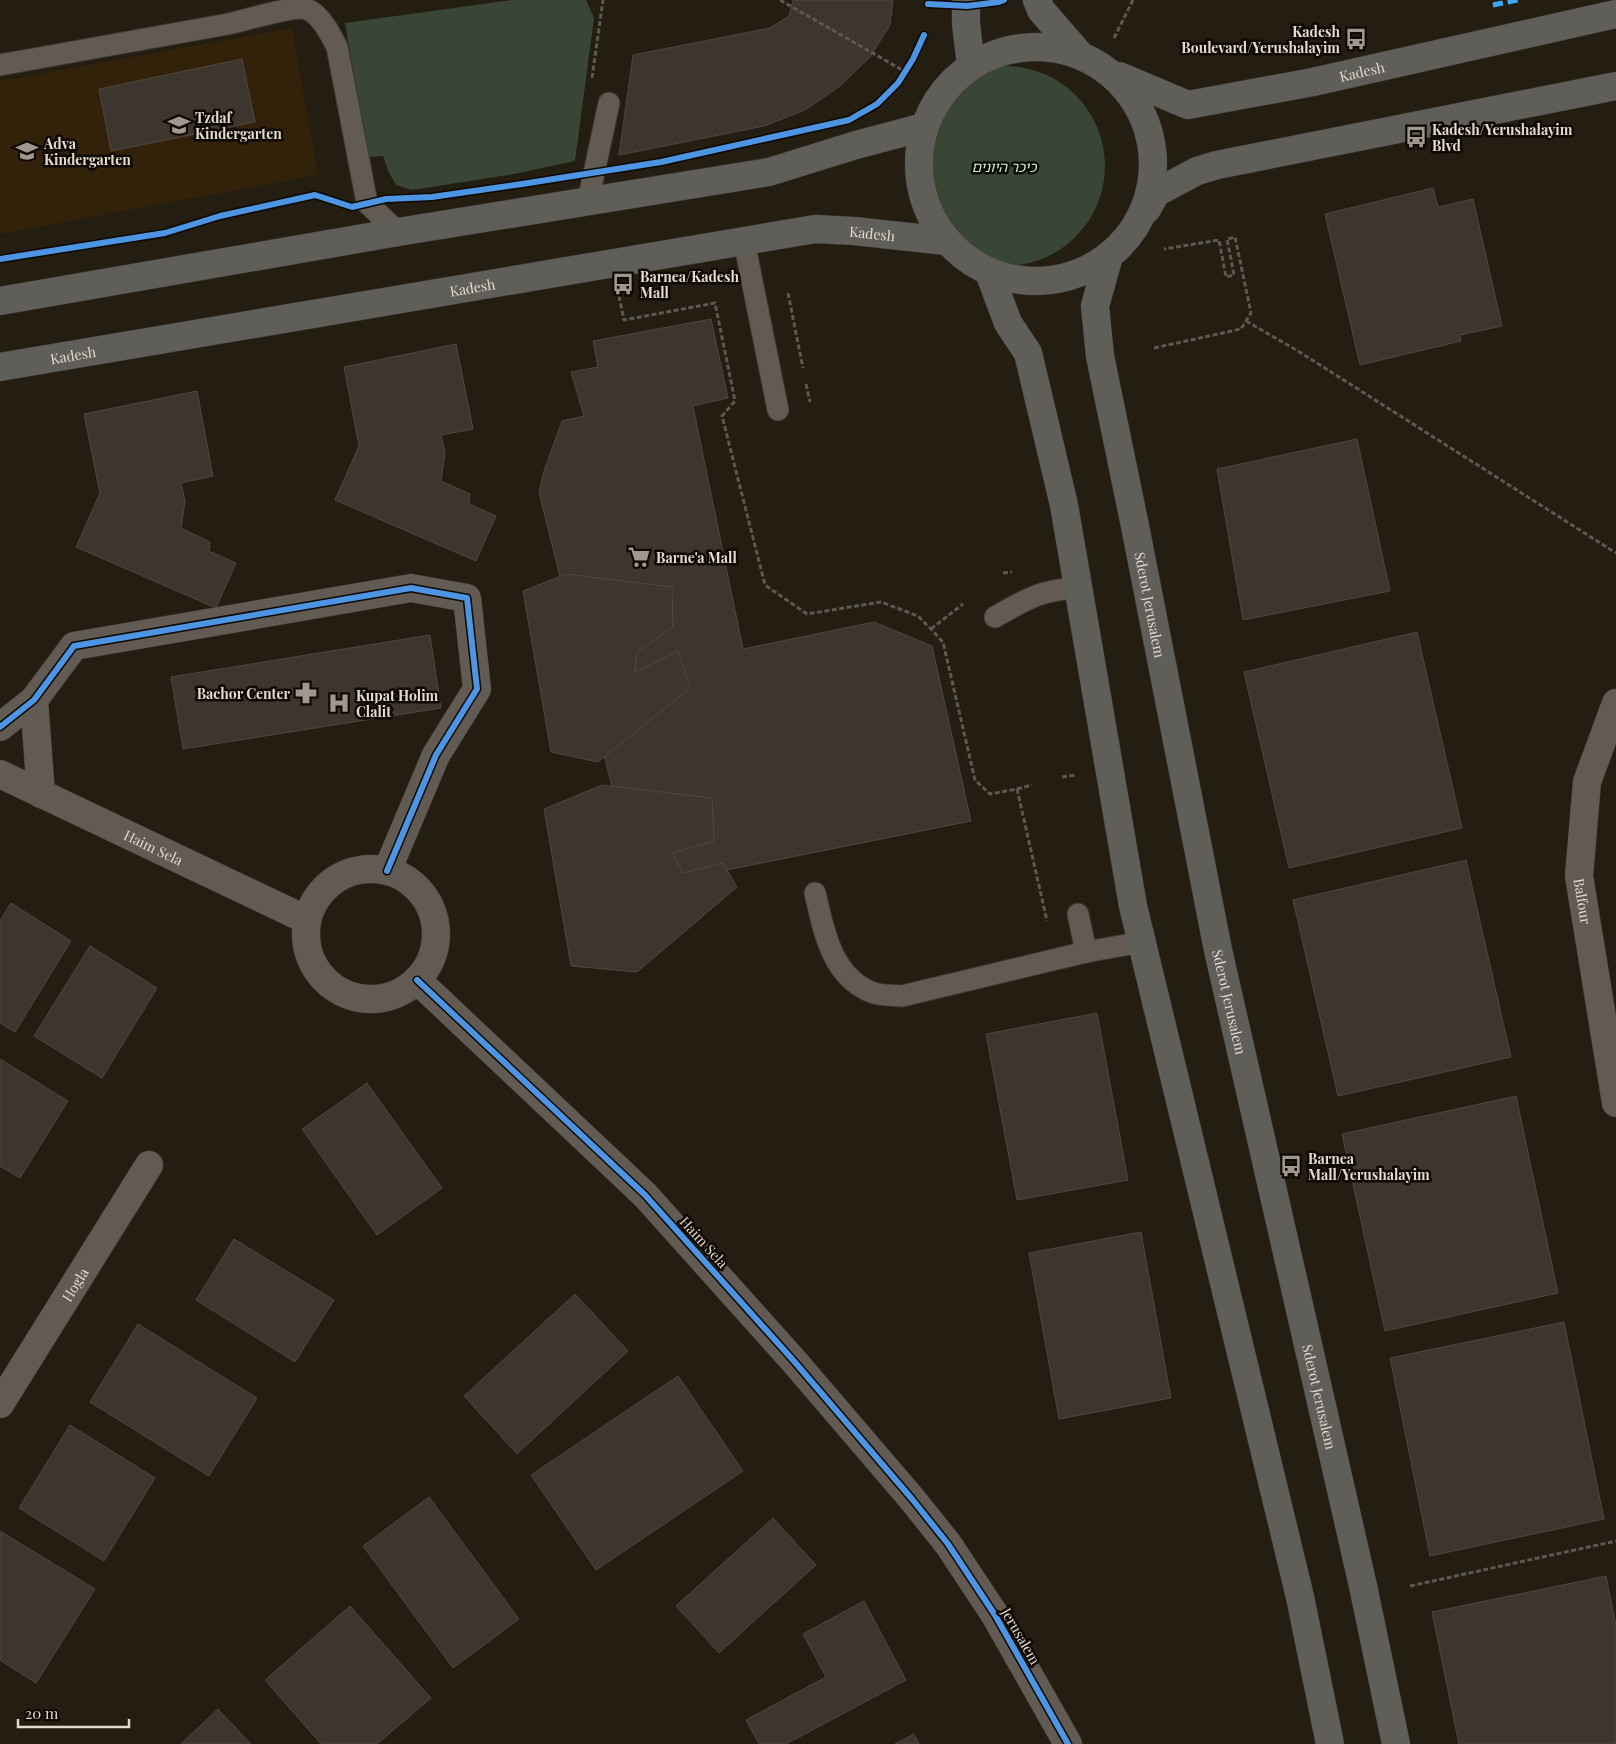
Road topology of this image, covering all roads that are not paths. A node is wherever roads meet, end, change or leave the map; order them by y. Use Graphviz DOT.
graph roads {
  1 [pos="966,0"];
  2 [pos="1036,0"];
  3 [pos="1616,14"];
  4 [pos="1080,54"];
  5 [pos="0,65"];
  6 [pos="972,65"];
  7 [pos="1112,74"];
  8 [pos="1616,86"];
  9 [pos="609,103"];
  10 [pos="924,127"];
  11 [pos="588,201"];
  12 [pos="1146,211"];
  13 [pos="398,232"];
  14 [pos="744,241"];
  15 [pos="946,241"];
  16 [pos="1109,256"];
  17 [pos="989,272"];
  18 [pos="0,301"];
  19 [pos="0,367"];
  20 [pos="778,410"];
  21 [pos="1078,588"];
  22 [pos="995,617"];
  23 [pos="34,700"];
  24 [pos="1616,702"];
  25 [pos="0,727"];
  26 [pos="0,774"];
  27 [pos="41,794"];
  28 [pos="387,871"];
  29 [pos="815,893"];
  30 [pos="1078,914"];
  31 [pos="307,920"];
  32 [pos="1142,942"];
  33 [pos="1086,952"];
  34 [pos="417,980"];
  35 [pos="1616,1103"];
  36 [pos="149,1165"];
  37 [pos="0,1404"];
  38 [pos="948,1544"];
  39 [pos="1068,1744"];
  40 [pos="1330,1744"];
  41 [pos="1396,1744"];
  1 -- 6 [label="main road"];
  2 -- 4 [label="main road"];
  3 -- 7 [label="main road, Kadesh"];
  4 -- 6 [label="main road"];
  4 -- 7 [label="main road"];
  5 -- 13 [label="lane"];
  6 -- 10 [label="main road"];
  7 -- 12 [label="main road"];
  8 -- 12 [label="main road"];
  9 -- 11 [label="lane"];
  10 -- 11 [label="main road"];
  10 -- 15 [label="main road"];
  11 -- 13 [label="main road"];
  12 -- 16 [label="main road"];
  13 -- 18 [label="main road"];
  14 -- 15 [label="main road, Kadesh"];
  14 -- 19 [label="main road, Kadesh"];
  14 -- 20 [label="lane"];
  15 -- 17 [label="main road"];
  16 -- 17 [label="main road"];
  16 -- 41 [label="main road, Sderot Jerusalem"];
  17 -- 21 [label="main road"];
  21 -- 22 [label="lane"];
  21 -- 32 [label="main road"];
  23 -- 25 [label="street"];
  23 -- 27 [label="street"];
  23 -- 28 [label="street"];
  24 -- 35 [label="street, Balfour"];
  26 -- 27 [label="street, Haim Sela"];
  27 -- 31 [label="street, Haim Sela"];
  28 -- 31 [label="street"];
  28 -- 34 [label="street"];
  29 -- 33 [label="lane"];
  30 -- 33 [label="lane"];
  31 -- 34 [label="street"];
  32 -- 33 [label="lane"];
  32 -- 40 [label="main road"];
  34 -- 38 [label="street, Haim Sela"];
  36 -- 37 [label="street, Hogla"];
  38 -- 39 [label="street, Jerusalem"];
}
